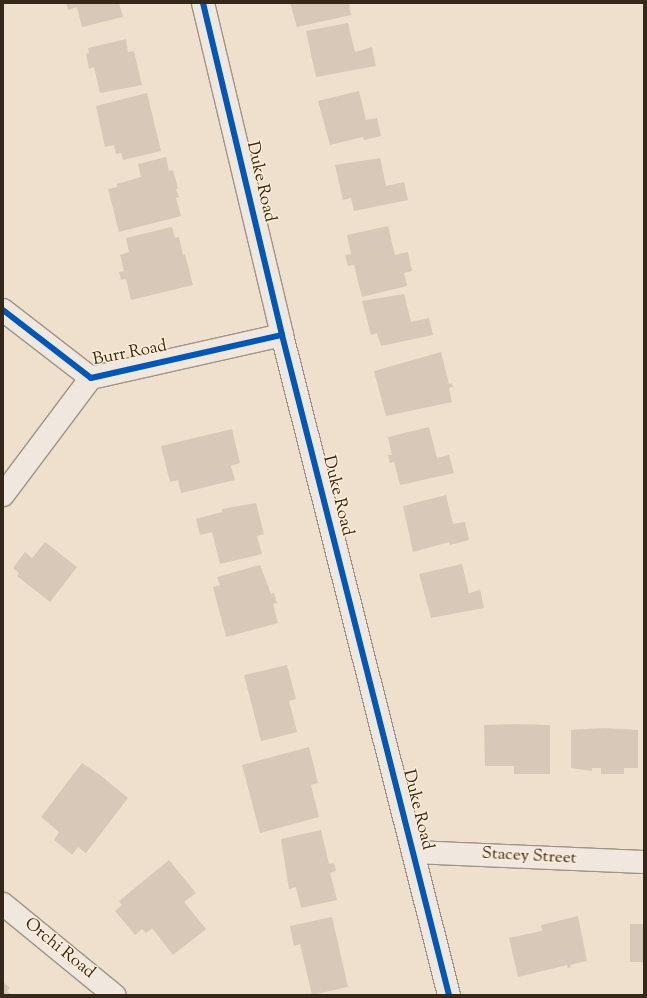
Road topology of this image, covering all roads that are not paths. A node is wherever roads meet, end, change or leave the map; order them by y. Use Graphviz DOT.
graph roads {
  1 [pos="203,3"];
  2 [pos="3,310"];
  3 [pos="282,335"];
  4 [pos="91,378"];
  5 [pos="3,495"];
  6 [pos="413,852"];
  7 [pos="644,862"];
  8 [pos="3,904"];
  9 [pos="114,995"];
  10 [pos="449,995"];
  1 -- 3 [label="street, Duke Road"];
  2 -- 4 [label="street, Burr Road"];
  3 -- 4 [label="street, Burr Road"];
  3 -- 6 [label="street, Duke Road"];
  4 -- 5 [label="street"];
  6 -- 7 [label="street, Stacey Street"];
  6 -- 10 [label="street, Duke Road"];
  8 -- 9 [label="street, Orchi Road"];
}
